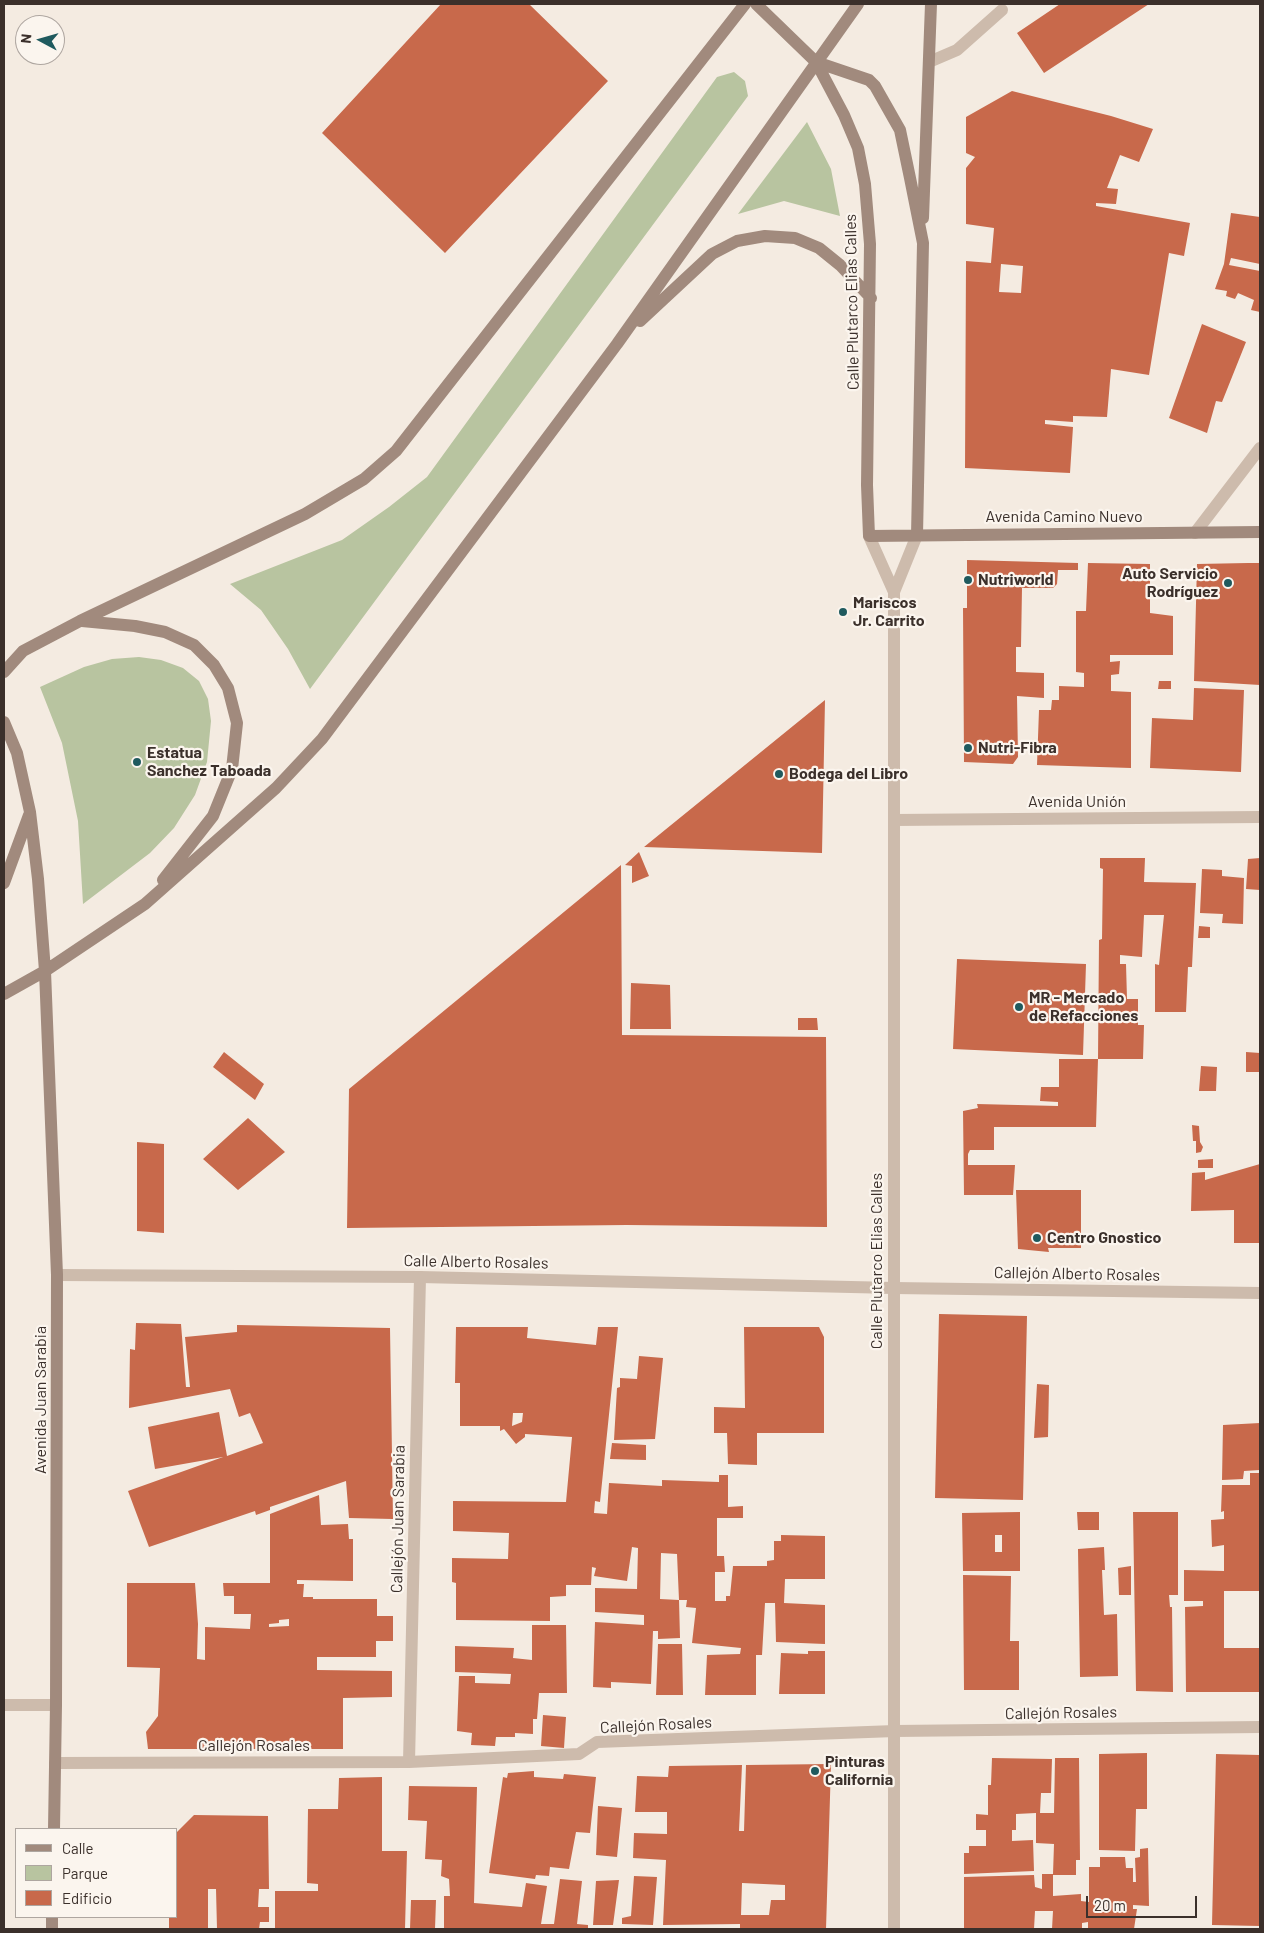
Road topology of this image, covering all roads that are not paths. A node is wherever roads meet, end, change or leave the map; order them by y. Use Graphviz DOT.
graph roads {
  1 [pos="745,4"];
  2 [pos="756,4"];
  3 [pos="858,4"];
  4 [pos="931,4"];
  5 [pos="1004,6"];
  6 [pos="816,62"];
  7 [pos="929,62"];
  8 [pos="923,243"];
  9 [pos="871,298"];
  10 [pos="617,344"];
  11 [pos="1260,448"];
  12 [pos="1260,532"];
  13 [pos="1195,533"];
  14 [pos="918,534"];
  15 [pos="869,536"];
  16 [pos="894,592"];
  17 [pos="80,621"];
  18 [pos="4,672"];
  19 [pos="4,722"];
  20 [pos="30,812"];
  21 [pos="1260,817"];
  22 [pos="894,820"];
  23 [pos="4,883"];
  24 [pos="145,904"];
  25 [pos="45,971"];
  26 [pos="4,994"];
  27 [pos="58,1275"];
  28 [pos="420,1277"];
  29 [pos="894,1288"];
  30 [pos="1260,1293"];
  31 [pos="4,1705"];
  32 [pos="56,1705"];
  33 [pos="1260,1727"];
  34 [pos="895,1731"];
  35 [pos="409,1762"];
  36 [pos="55,1763"];
  37 [pos="54,1828"];
  38 [pos="894,1929"];
  1 -- 17 [label="main road"];
  2 -- 6 [label="main road"];
  3 -- 6 [label="main road"];
  4 -- 7 [label="main road"];
  5 -- 7 [label="street"];
  6 -- 8 [label="main road, Calle Plutarco Elias Calles"];
  6 -- 9 [label="main road, Calle Plutarco Elias Calles"];
  6 -- 10 [label="main road"];
  7 -- 8 [label="main road"];
  8 -- 14 [label="main road, Calle Plutarco Elias Calles"];
  9 -- 10 [label="main road"];
  9 -- 15 [label="main road, Calle Plutarco Elias Calles"];
  10 -- 24 [label="main road"];
  11 -- 13 [label="street"];
  12 -- 13 [label="main road, Avenida Camino Nuevo"];
  13 -- 14 [label="main road, Avenida Camino Nuevo"];
  14 -- 15 [label="main road, Avenida Camino Nuevo"];
  14 -- 16 [label="street, Calle Plutarco Elias Calles"];
  15 -- 16 [label="street, Calle Plutarco Elias Calles"];
  16 -- 22 [label="street, Calle Plutarco Elias Calles"];
  17 -- 18 [label="main road"];
  17 -- 24 [label="main road"];
  19 -- 20 [label="main road, Avenida Juan Sarabia"];
  20 -- 23 [label="main road"];
  20 -- 25 [label="main road, Avenida Juan Sarabia"];
  21 -- 22 [label="street, Avenida Unión"];
  22 -- 29 [label="street, Calle Plutarco Elias Calles"];
  24 -- 25 [label="main road"];
  25 -- 26 [label="main road"];
  25 -- 27 [label="main road, Avenida Juan Sarabia"];
  27 -- 28 [label="street, Calle Alberto Rosales"];
  27 -- 32 [label="main road, Avenida Juan Sarabia"];
  28 -- 29 [label="street, Calle Alberto Rosales"];
  28 -- 35 [label="street, Callejón Juan Sarabia"];
  29 -- 30 [label="street, Callejón Alberto Rosales"];
  29 -- 34 [label="street, Calle Plutarco Elias Calles"];
  31 -- 32 [label="street"];
  32 -- 36 [label="main road, Avenida Juan Sarabia"];
  33 -- 34 [label="street, Callejón Rosales"];
  34 -- 35 [label="street, Callejón Rosales"];
  34 -- 38 [label="street, Calle Plutarco Elias Calles"];
  35 -- 36 [label="street, Callejón Rosales"];
  36 -- 37 [label="main road, Avenida Juan Sarabia"];
}
